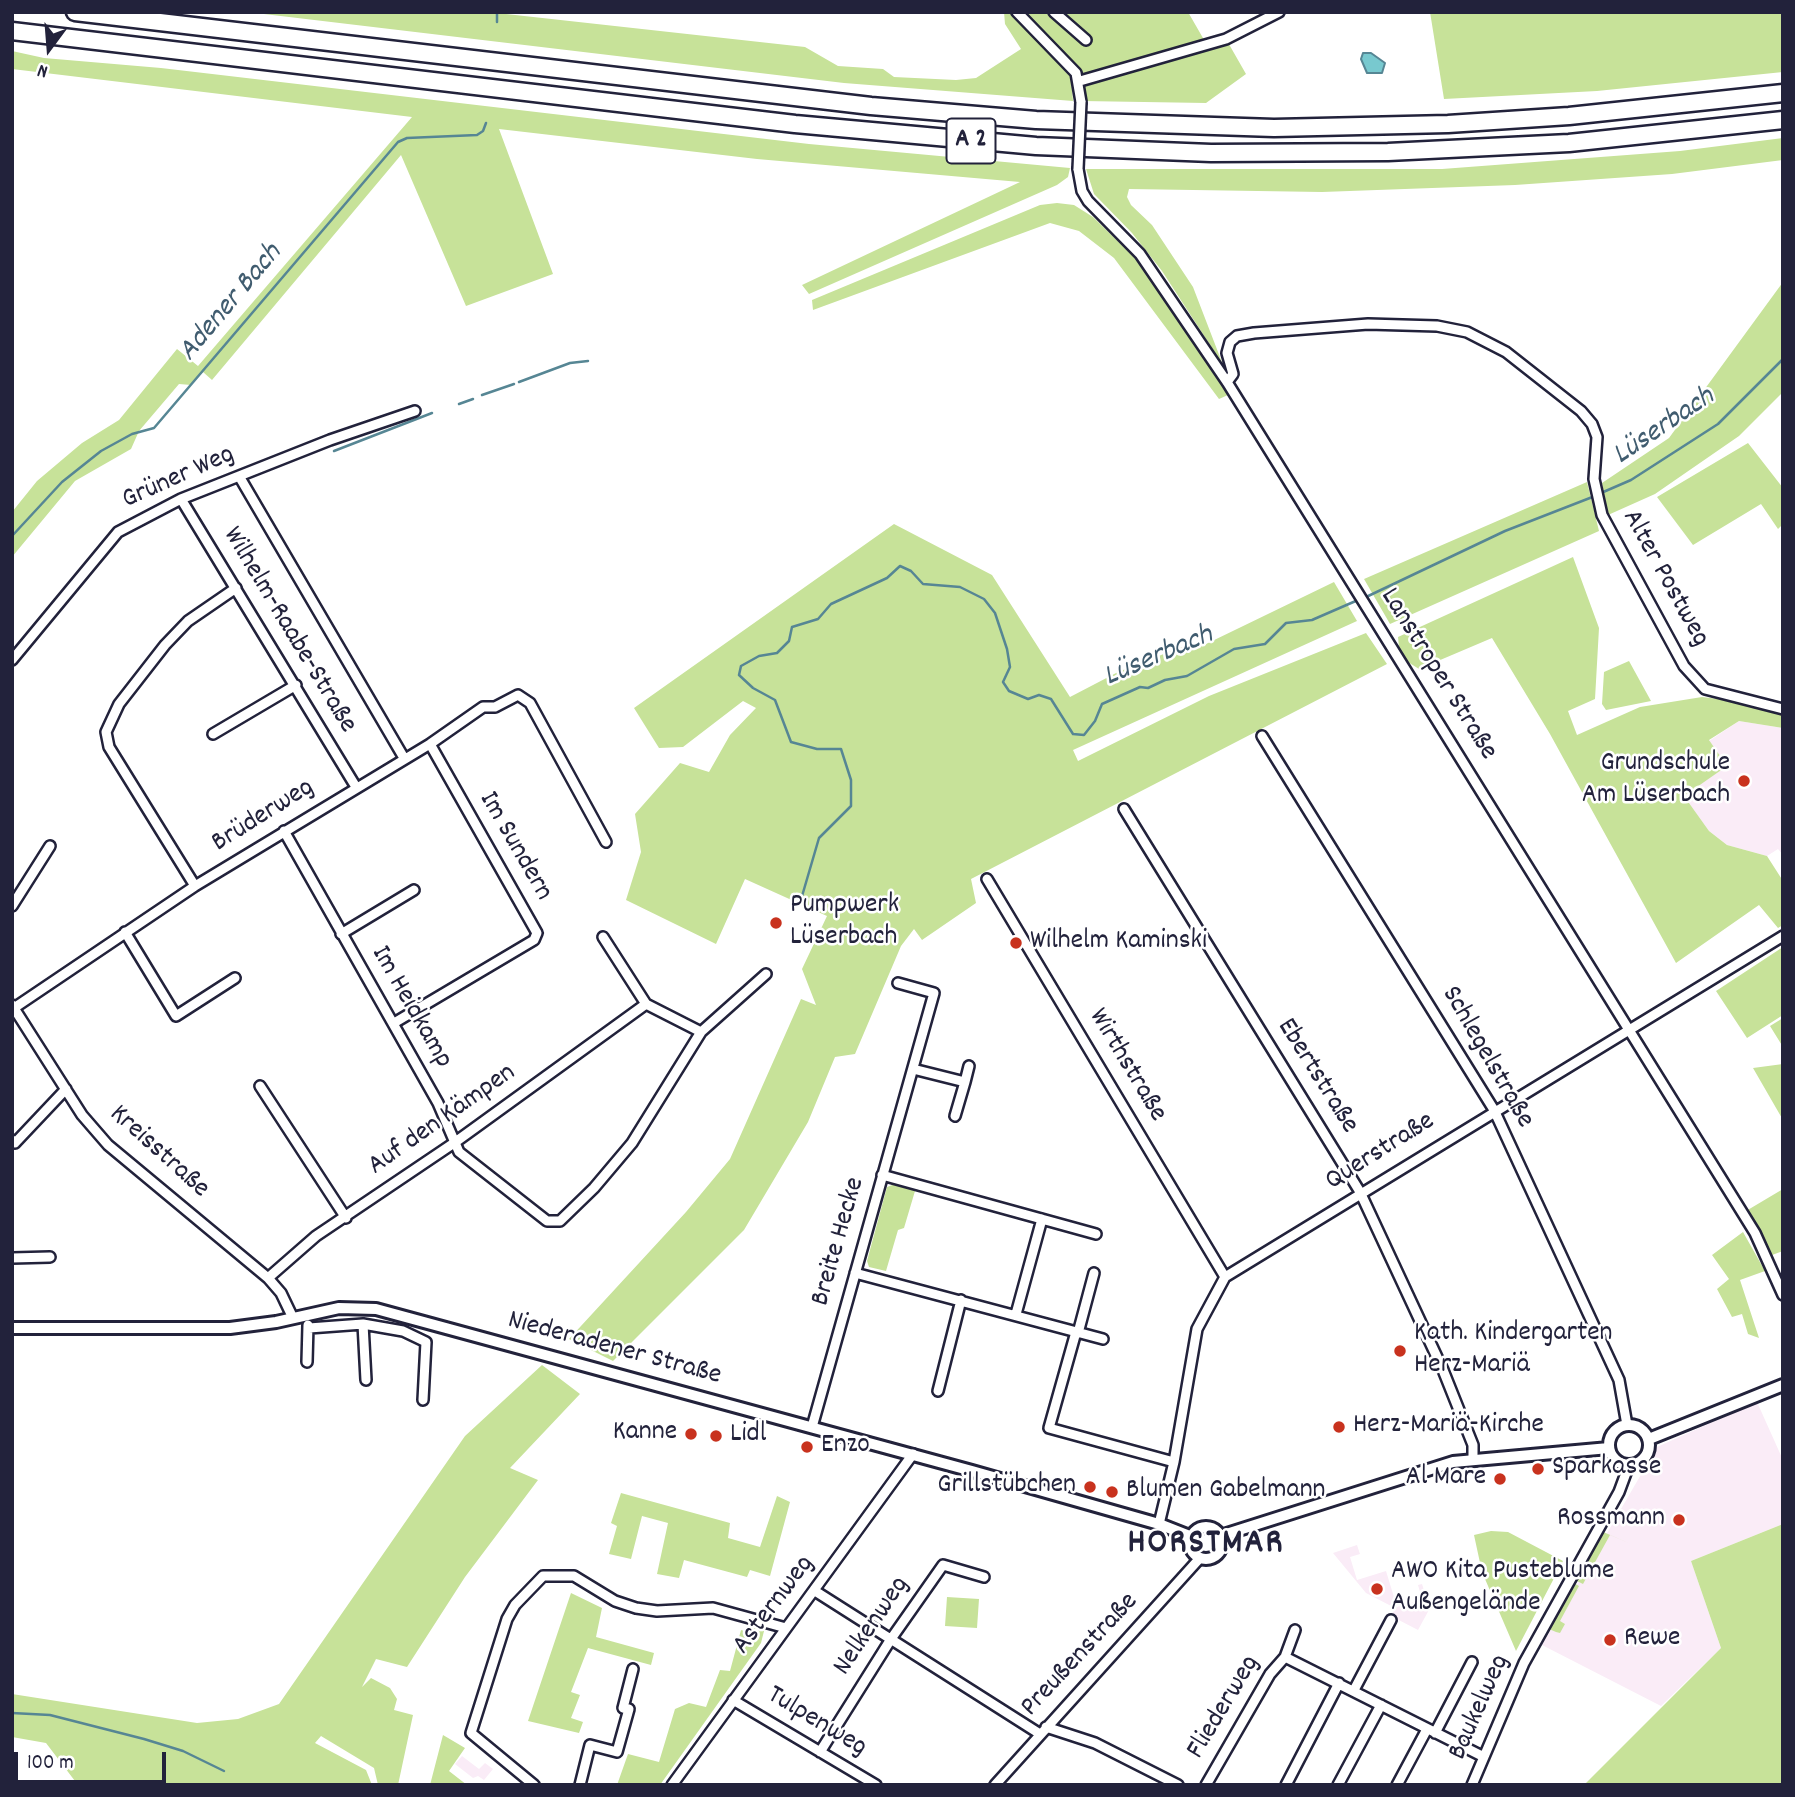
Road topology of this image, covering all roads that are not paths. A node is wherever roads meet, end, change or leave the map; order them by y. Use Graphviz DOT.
graph roads {
  1 [pos="75,12"];
  2 [pos="1017,12"];
  3 [pos="1054,12"];
  4 [pos="1279,12"];
  5 [pos="12,31"];
  6 [pos="1086,40"];
  7 [pos="1080,82"];
  8 [pos="1783,93"];
  9 [pos="1783,120"];
  10 [pos="1227,382"];
  11 [pos="415,411"];
  12 [pos="239,476"];
  13 [pos="181,499"];
  14 [pos="236,588"];
  15 [pos="12,660"];
  16 [pos="296,685"];
  17 [pos="1783,709"];
  18 [pos="213,734"];
  19 [pos="1262,736"];
  20 [pos="430,744"];
  21 [pos="404,758"];
  22 [pos="356,786"];
  23 [pos="1124,809"];
  24 [pos="284,831"];
  25 [pos="606,842"];
  26 [pos="50,846"];
  27 [pos="987,879"];
  28 [pos="195,886"];
  29 [pos="414,890"];
  30 [pos="12,906"];
  31 [pos="125,932"];
  32 [pos="341,934"];
  33 [pos="1783,936"];
  34 [pos="603,937"];
  35 [pos="766,974"];
  36 [pos="235,978"];
  37 [pos="898,983"];
  38 [pos="646,1004"];
  39 [pos="13,1007"];
  40 [pos="394,1023"];
  41 [pos="1630,1030"];
  42 [pos="701,1032"];
  43 [pos="969,1066"];
  44 [pos="913,1069"];
  45 [pos="965,1082"];
  46 [pos="260,1086"];
  47 [pos="66,1089"];
  48 [pos="1494,1110"];
  49 [pos="956,1116"];
  50 [pos="12,1140"];
  51 [pos="454,1143"];
  52 [pos="882,1175"];
  53 [pos="1360,1192"];
  54 [pos="346,1218"];
  55 [pos="1042,1219"];
  56 [pos="1096,1234"];
  57 [pos="50,1257"];
  58 [pos="12,1258"];
  59 [pos="855,1273"];
  60 [pos="1094,1273"];
  61 [pos="1225,1277"];
  62 [pos="268,1278"];
  63 [pos="1783,1295"];
  64 [pos="961,1300"];
  65 [pos="1016,1314"];
  66 [pos="298,1315"];
  67 [pos="363,1324"];
  68 [pos="12,1328"];
  69 [pos="309,1328"];
  70 [pos="1077,1332"];
  71 [pos="1103,1339"];
  72 [pos="307,1362"];
  73 [pos="366,1380"];
  74 [pos="1783,1385"];
  75 [pos="938,1391"];
  76 [pos="423,1400"];
  77 [pos="1627,1425"];
  78 [pos="812,1427"];
  79 [pos="1648,1439"];
  80 [pos="1609,1448"];
  81 [pos="913,1454"];
  82 [pos="1474,1459"];
  83 [pos="1174,1462"];
  84 [pos="1629,1465"];
  85 [pos="1158,1524"];
  86 [pos="1192,1536"];
  87 [pos="1220,1536"];
  88 [pos="1200,1558"];
  89 [pos="984,1577"];
  90 [pos="815,1591"];
  91 [pos="1391,1620"];
  92 [pos="786,1628"];
  93 [pos="1295,1630"];
  94 [pos="891,1639"];
  95 [pos="1285,1657"];
  96 [pos="1472,1662"];
  97 [pos="633,1669"];
  98 [pos="1339,1683"];
  99 [pos="1354,1690"];
  100 [pos="733,1700"];
  101 [pos="1381,1705"];
  102 [pos="1043,1730"];
  103 [pos="1431,1731"];
  104 [pos="820,1752"];
  105 [pos="1484,1757"];
  106 [pos="534,1785"];
  107 [pos="580,1785"];
  108 [pos="672,1785"];
  109 [pos="876,1785"];
  110 [pos="995,1785"];
  111 [pos="1178,1785"];
  112 [pos="1206,1785"];
  113 [pos="1286,1785"];
  114 [pos="1338,1785"];
  115 [pos="1397,1785"];
  116 [pos="1472,1785"];
  1 -- 8 [label="highway, A 2"];
  2 -- 7 [label="street"];
  3 -- 6 [label="street"];
  4 -- 7 [label="street"];
  5 -- 9 [label="highway, A 2"];
  7 -- 10 [label="street, Lanstroper Straße, bridge"];
  10 -- 17 [label="street, Alter Postweg"];
  10 -- 41 [label="street, Lanstroper Straße"];
  11 -- 12 [label="street, Grüner Weg"];
  12 -- 13 [label="street, Grüner Weg"];
  12 -- 21 [label="street"];
  13 -- 14 [label="street, Wilhelm-Raabe-Straße"];
  13 -- 15 [label="street, Grüner Weg"];
  14 -- 16 [label="street, Wilhelm-Raabe-Straße"];
  14 -- 28 [label="street"];
  16 -- 18 [label="street"];
  16 -- 22 [label="street, Wilhelm-Raabe-Straße"];
  19 -- 48 [label="street, Schlegelstraße"];
  20 -- 21 [label="street, Brüderweg"];
  20 -- 25 [label="street, Brüderweg"];
  20 -- 40 [label="street, Im Sundern"];
  21 -- 22 [label="street, Brüderweg"];
  22 -- 24 [label="street, Brüderweg"];
  23 -- 53 [label="street, Ebertstraße"];
  24 -- 28 [label="street, Brüderweg"];
  24 -- 32 [label="street, Im Heidkamp"];
  26 -- 30 [label="street"];
  27 -- 61 [label="street, Wirthstraße"];
  28 -- 31 [label="street, Brüderweg"];
  29 -- 32 [label="street, Im Heidkamp"];
  31 -- 36 [label="street"];
  31 -- 39 [label="street, Brüderweg"];
  32 -- 40 [label="street, Im Heidkamp"];
  33 -- 41 [label="street, Querstraße"];
  34 -- 38 [label="street"];
  35 -- 42 [label="street"];
  37 -- 44 [label="street, Breite Hecke"];
  38 -- 42 [label="street"];
  38 -- 51 [label="street, Auf den Kämpen"];
  39 -- 47 [label="street, Kreisstraße"];
  40 -- 51 [label="street, Im Heidkamp"];
  41 -- 48 [label="street, Querstraße"];
  41 -- 63 [label="street, Lanstroper Straße"];
  42 -- 51 [label="street"];
  43 -- 45 [label="street"];
  44 -- 45 [label="street"];
  44 -- 52 [label="street, Breite Hecke"];
  45 -- 49 [label="street"];
  46 -- 54 [label="street"];
  47 -- 50 [label="street"];
  47 -- 62 [label="street, Kreisstraße"];
  48 -- 53 [label="street, Querstraße"];
  48 -- 77 [label="street, Schlegelstraße"];
  51 -- 54 [label="street, Auf den Kämpen"];
  52 -- 55 [label="street"];
  52 -- 59 [label="street, Breite Hecke"];
  53 -- 61 [label="street, Querstraße"];
  53 -- 82 [label="street, Ebertstraße"];
  54 -- 62 [label="street, Auf den Kämpen"];
  55 -- 56 [label="street"];
  55 -- 65 [label="street"];
  57 -- 58 [label="street"];
  59 -- 64 [label="street"];
  59 -- 78 [label="street, Breite Hecke"];
  60 -- 70 [label="street"];
  61 -- 83 [label="street, Querstraße"];
  62 -- 66 [label="street, Kreisstraße"];
  64 -- 65 [label="street"];
  64 -- 75 [label="street"];
  65 -- 70 [label="street"];
  66 -- 68 [label="street, Niederadener Straße"];
  66 -- 69 [label="street, Kreisstraße"];
  66 -- 78 [label="street, Niederadener Straße"];
  67 -- 69 [label="street"];
  67 -- 73 [label="street"];
  67 -- 76 [label="street"];
  69 -- 72 [label="street"];
  70 -- 71 [label="street"];
  70 -- 83 [label="street"];
  74 -- 79 [label="street"];
  77 -- 79 [label="street"];
  77 -- 80 [label="street"];
  78 -- 81 [label="street, Niederadener Straße"];
  79 -- 84 [label="street"];
  80 -- 82 [label="street"];
  80 -- 84 [label="street"];
  81 -- 85 [label="street, Niederadener Straße"];
  81 -- 90 [label="street, Asternweg"];
  82 -- 87 [label="street"];
  83 -- 85 [label="street, Querstraße"];
  84 -- 105 [label="street, Baukelweg"];
  85 -- 86 [label="street, Niederadener Straße"];
  86 -- 87 [label="street"];
  86 -- 88 [label="street"];
  87 -- 88 [label="street"];
  88 -- 102 [label="street, Preußenstraße"];
  89 -- 94 [label="street, Nelkenweg"];
  90 -- 92 [label="street, Asternweg"];
  90 -- 94 [label="street"];
  91 -- 99 [label="street"];
  92 -- 100 [label="street, Asternweg"];
  92 -- 106 [label="street"];
  93 -- 95 [label="street, Fliederweg"];
  94 -- 102 [label="street"];
  94 -- 104 [label="street, Nelkenweg"];
  95 -- 98 [label="street, Fliederweg"];
  95 -- 112 [label="street, Fliederweg"];
  96 -- 103 [label="street"];
  97 -- 107 [label="street"];
  98 -- 99 [label="street, Fliederweg"];
  98 -- 113 [label="street"];
  99 -- 101 [label="street, Fliederweg"];
  100 -- 104 [label="street, Tulpenweg"];
  100 -- 108 [label="street, Asternweg"];
  101 -- 103 [label="street, Fliederweg"];
  101 -- 114 [label="street"];
  102 -- 110 [label="street, Preußenstraße"];
  102 -- 111 [label="street"];
  103 -- 105 [label="street, Fliederweg"];
  103 -- 115 [label="street"];
  104 -- 109 [label="street, Tulpenweg"];
  105 -- 116 [label="street, Baukelweg"];
}
